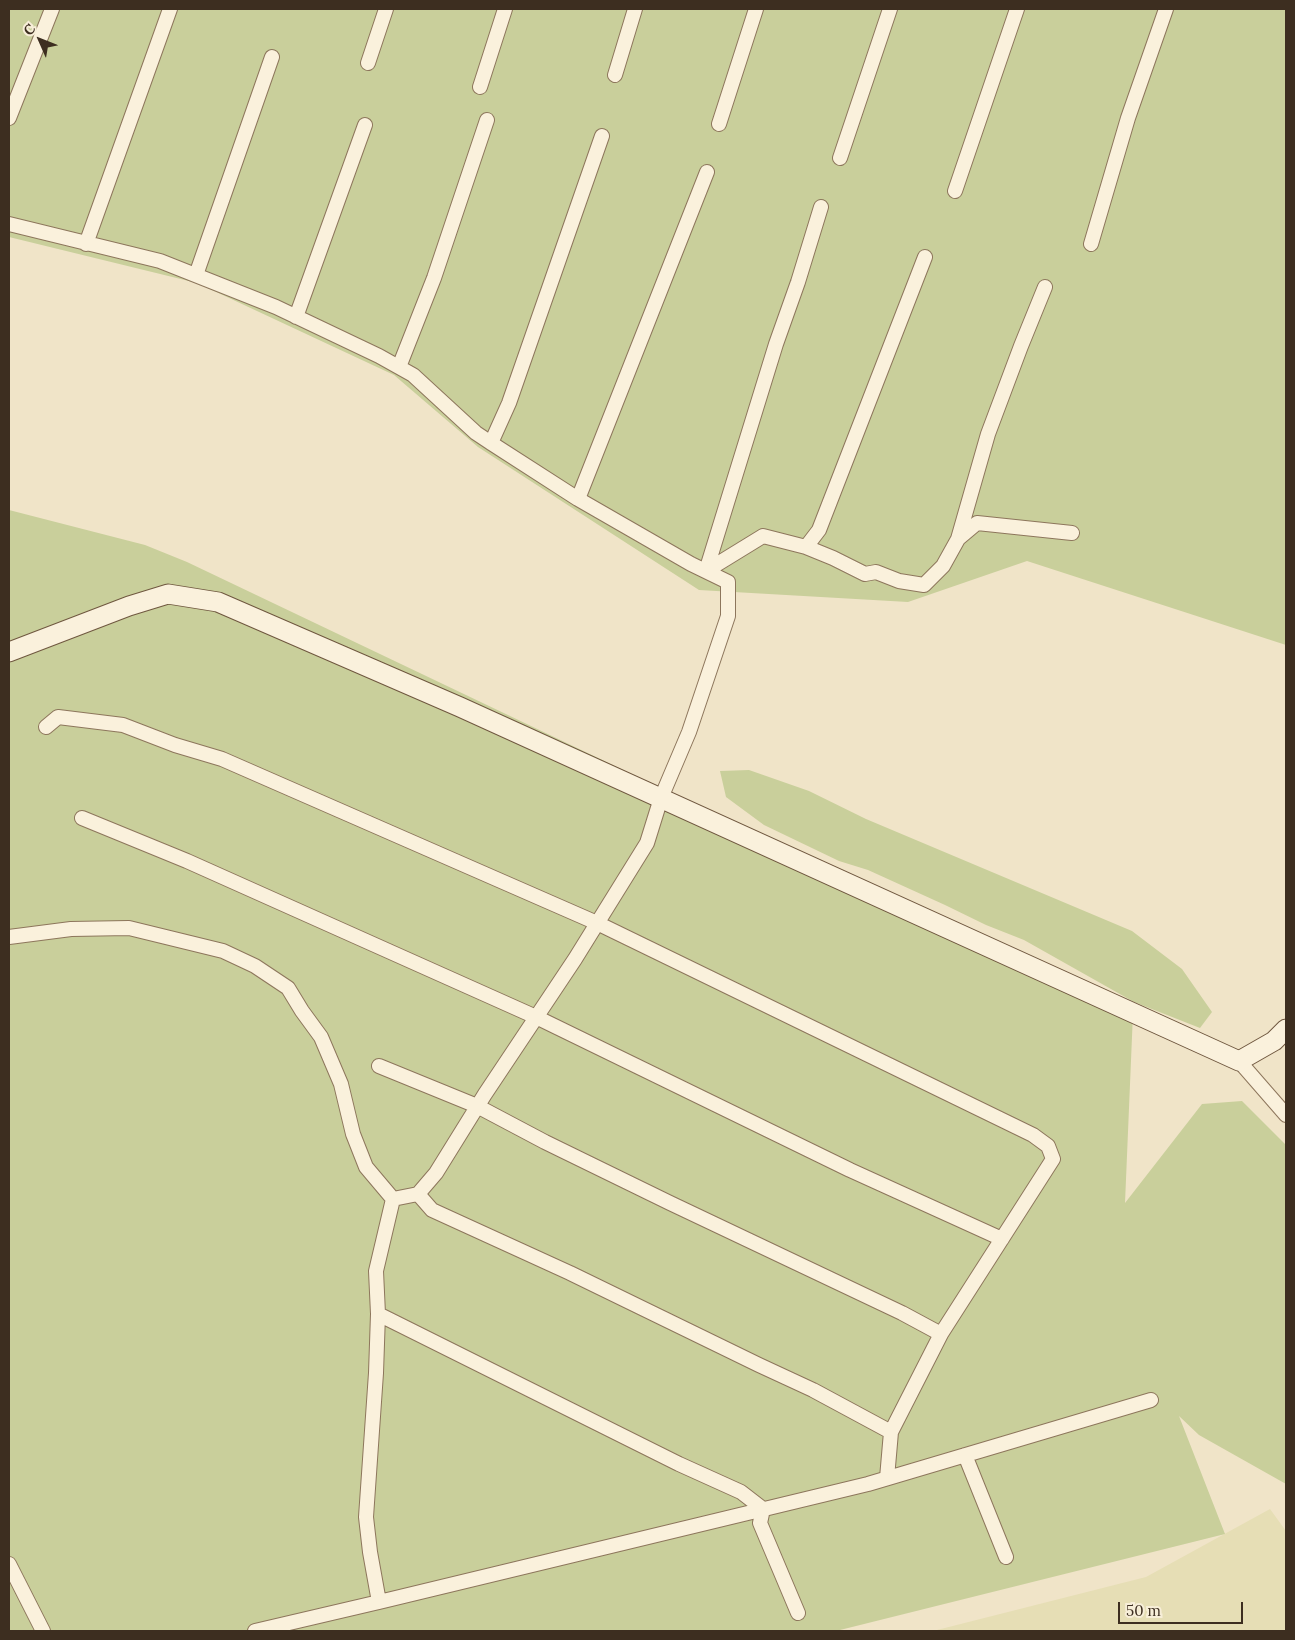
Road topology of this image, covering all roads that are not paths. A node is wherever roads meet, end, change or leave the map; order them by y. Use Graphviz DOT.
graph roads {
  1 [pos="52,9"];
  2 [pos="170,9"];
  3 [pos="386,9"];
  4 [pos="505,9"];
  5 [pos="634,9"];
  6 [pos="756,9"];
  7 [pos="890,9"];
  8 [pos="1017,9"];
  9 [pos="1166,9"];
  10 [pos="272,57"];
  11 [pos="368,63"];
  12 [pos="615,75"];
  13 [pos="480,87"];
  14 [pos="9,118"];
  15 [pos="488,120"];
  16 [pos="719,124"];
  17 [pos="365,125"];
  18 [pos="602,136"];
  19 [pos="840,158"];
  20 [pos="708,172"];
  21 [pos="955,192"];
  22 [pos="821,207"];
  23 [pos="9,224"];
  24 [pos="86,244"];
  25 [pos="1091,244"];
  26 [pos="925,257"];
  27 [pos="196,275"];
  28 [pos="1045,287"];
  29 [pos="296,316"];
  30 [pos="399,367"];
  31 [pos="491,443"];
  32 [pos="578,499"];
  33 [pos="1072,533"];
  34 [pos="958,539"];
  35 [pos="806,547"];
  36 [pos="706,571"];
  37 [pos="9,652"];
  38 [pos="46,727"];
  39 [pos="662,798"];
  40 [pos="82,818"];
  41 [pos="597,923"];
  42 [pos="9,937"];
  43 [pos="536,1017"];
  44 [pos="1286,1029"];
  45 [pos="1239,1061"];
  46 [pos="379,1066"];
  47 [pos="477,1106"];
  48 [pos="1286,1115"];
  49 [pos="418,1194"];
  50 [pos="393,1199"];
  51 [pos="1002,1239"];
  52 [pos="378,1314"];
  53 [pos="941,1334"];
  54 [pos="1151,1400"];
  55 [pos="890,1432"];
  56 [pos="965,1455"];
  57 [pos="887,1478"];
  58 [pos="763,1509"];
  59 [pos="1006,1557"];
  60 [pos="9,1564"];
  61 [pos="379,1602"];
  62 [pos="798,1613"];
  63 [pos="43,1631"];
  64 [pos="255,1631"];
  1 -- 14 [label="street"];
  2 -- 24 [label="street"];
  3 -- 11 [label="street"];
  4 -- 13 [label="street"];
  5 -- 12 [label="street"];
  6 -- 16 [label="street"];
  7 -- 19 [label="street"];
  8 -- 21 [label="street"];
  9 -- 25 [label="street"];
  10 -- 27 [label="street"];
  15 -- 30 [label="street"];
  17 -- 29 [label="street"];
  18 -- 31 [label="street"];
  20 -- 32 [label="street"];
  22 -- 36 [label="street"];
  23 -- 24 [label="street"];
  24 -- 27 [label="street"];
  26 -- 35 [label="street"];
  27 -- 29 [label="street"];
  28 -- 34 [label="street"];
  29 -- 30 [label="street"];
  30 -- 31 [label="street"];
  31 -- 32 [label="street"];
  32 -- 36 [label="street"];
  33 -- 34 [label="street"];
  34 -- 35 [label="street"];
  35 -- 36 [label="street"];
  36 -- 39 [label="street"];
  37 -- 39 [label="street"];
  38 -- 41 [label="street"];
  39 -- 41 [label="street"];
  39 -- 45 [label="street"];
  40 -- 43 [label="street"];
  41 -- 43 [label="street"];
  41 -- 51 [label="street"];
  42 -- 50 [label="street"];
  43 -- 47 [label="street"];
  43 -- 51 [label="street"];
  44 -- 45 [label="street"];
  45 -- 48 [label="street"];
  46 -- 47 [label="street"];
  47 -- 49 [label="street"];
  47 -- 53 [label="street"];
  49 -- 50 [label="street"];
  49 -- 55 [label="street"];
  50 -- 52 [label="street"];
  51 -- 53 [label="street"];
  52 -- 58 [label="street"];
  52 -- 61 [label="street"];
  53 -- 55 [label="street"];
  54 -- 56 [label="street"];
  55 -- 57 [label="street"];
  56 -- 57 [label="street"];
  56 -- 59 [label="street"];
  57 -- 58 [label="street"];
  58 -- 61 [label="street"];
  58 -- 62 [label="street"];
  60 -- 63 [label="street"];
  61 -- 64 [label="street"];
}
